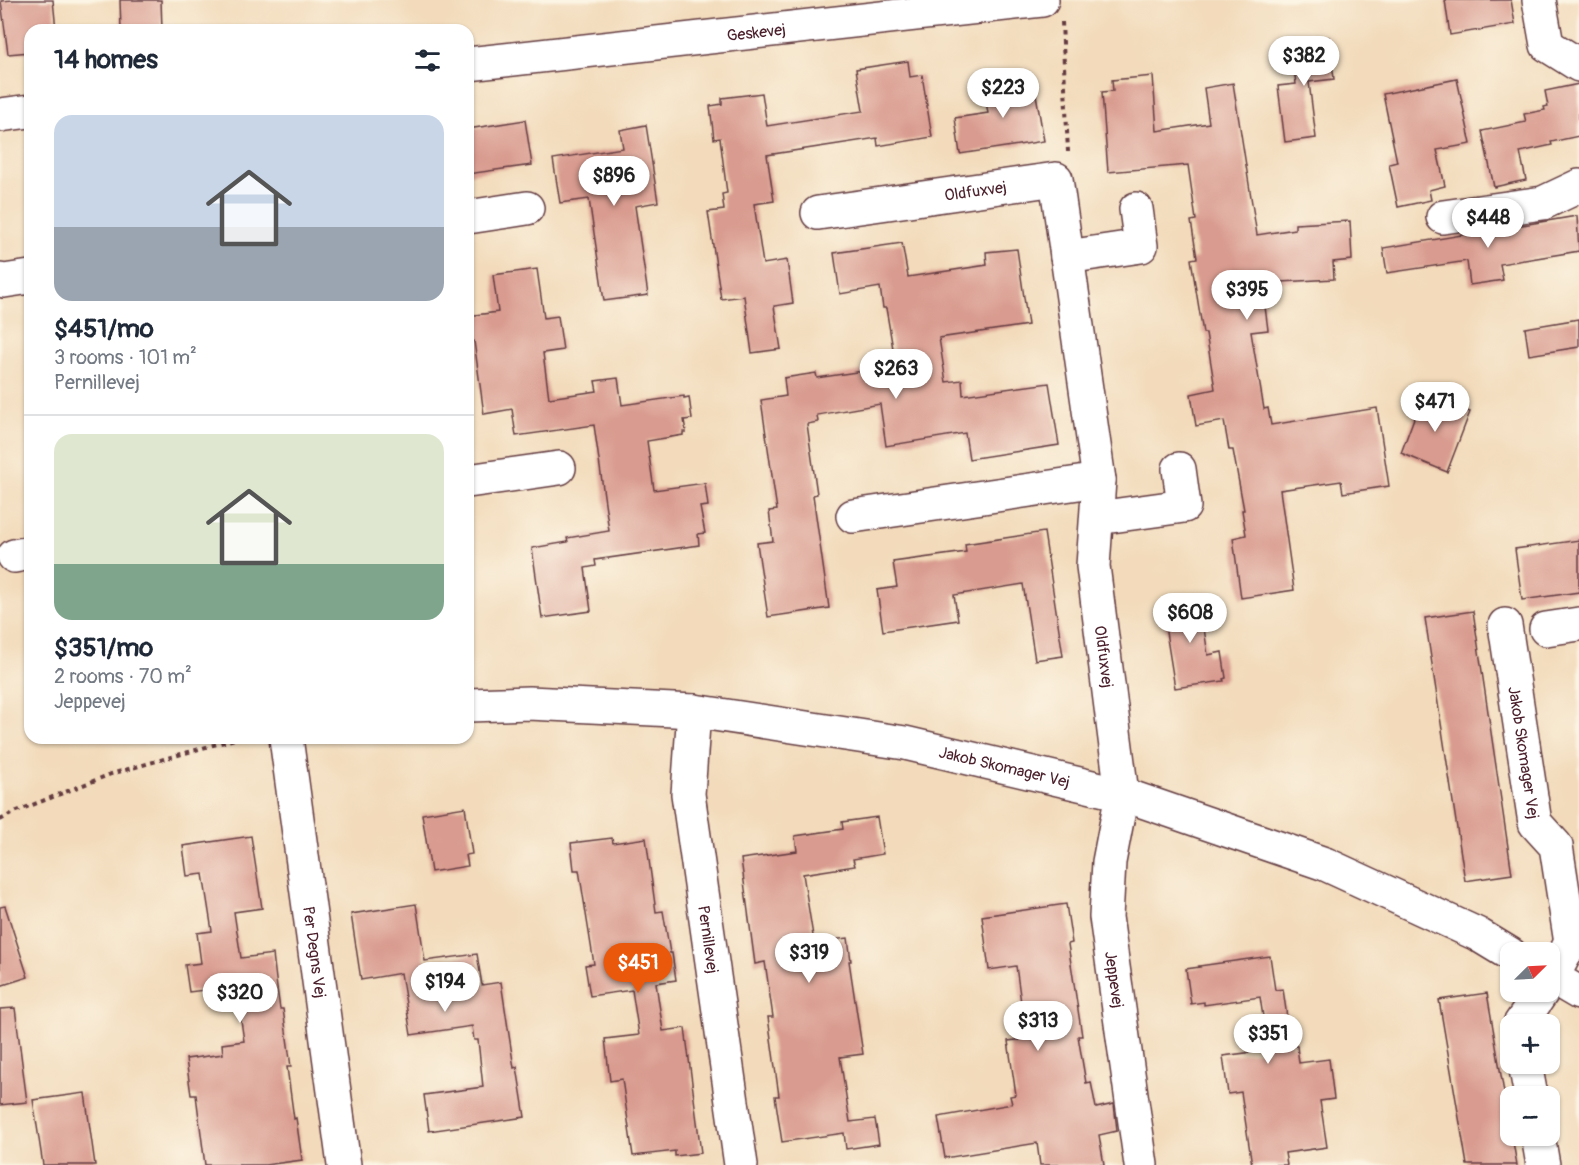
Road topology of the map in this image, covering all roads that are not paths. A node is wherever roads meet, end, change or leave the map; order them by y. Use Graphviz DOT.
graph roads {
  1 [pos="1539,0"];
  2 [pos="1052,11"];
  3 [pos="474,63"];
  4 [pos="1579,65"];
  5 [pos="24,112"];
  6 [pos="0,115"];
  7 [pos="1579,186"];
  8 [pos="527,208"];
  9 [pos="1136,209"];
  10 [pos="818,213"];
  11 [pos="474,216"];
  12 [pos="1443,217"];
  13 [pos="1067,257"];
  14 [pos="24,278"];
  15 [pos="0,280"];
  16 [pos="559,468"];
  17 [pos="1179,469"];
  18 [pos="474,480"];
  19 [pos="1099,480"];
  20 [pos="853,516"];
  21 [pos="1097,518"];
  22 [pos="1579,624"];
  23 [pos="1505,625"];
  24 [pos="1546,629"];
  25 [pos="474,705"];
  26 [pos="694,711"];
  27 [pos="287,744"];
  28 [pos="1122,794"];
  29 [pos="1575,935"];
  30 [pos="1500,948"];
  31 [pos="1560,970"];
  32 [pos="1539,1002"];
  33 [pos="1528,1014"];
  34 [pos="1540,1146"];
  35 [pos="344,1165"];
  36 [pos="741,1165"];
  37 [pos="1142,1165"];
  38 [pos="1543,1165"];
  1 -- 4 [label="street"];
  2 -- 3 [label="street, Geskevej"];
  5 -- 6 [label="street"];
  7 -- 12 [label="street"];
  8 -- 11 [label="street"];
  9 -- 13 [label="street"];
  10 -- 13 [label="street, Oldfuxvej"];
  13 -- 19 [label="street, Oldfuxvej"];
  14 -- 15 [label="street"];
  16 -- 18 [label="street"];
  17 -- 21 [label="street"];
  19 -- 20 [label="street"];
  19 -- 21 [label="street, Oldfuxvej"];
  21 -- 28 [label="street, Oldfuxvej"];
  22 -- 24 [label="street"];
  23 -- 29 [label="street, Jakob Skomager Vej"];
  25 -- 26 [label="street, Jakob Skomager Vej"];
  26 -- 28 [label="street, Jakob Skomager Vej"];
  26 -- 36 [label="street, Pernillevej"];
  27 -- 35 [label="street, Per Degns Vej"];
  28 -- 30 [label="street, Jakob Skomager Vej"];
  28 -- 37 [label="street, Jeppevej"];
  29 -- 31 [label="street, Jakob Skomager Vej"];
  32 -- 33 [label="street, Jakob Skomager Vej"];
  34 -- 38 [label="street"];
}
